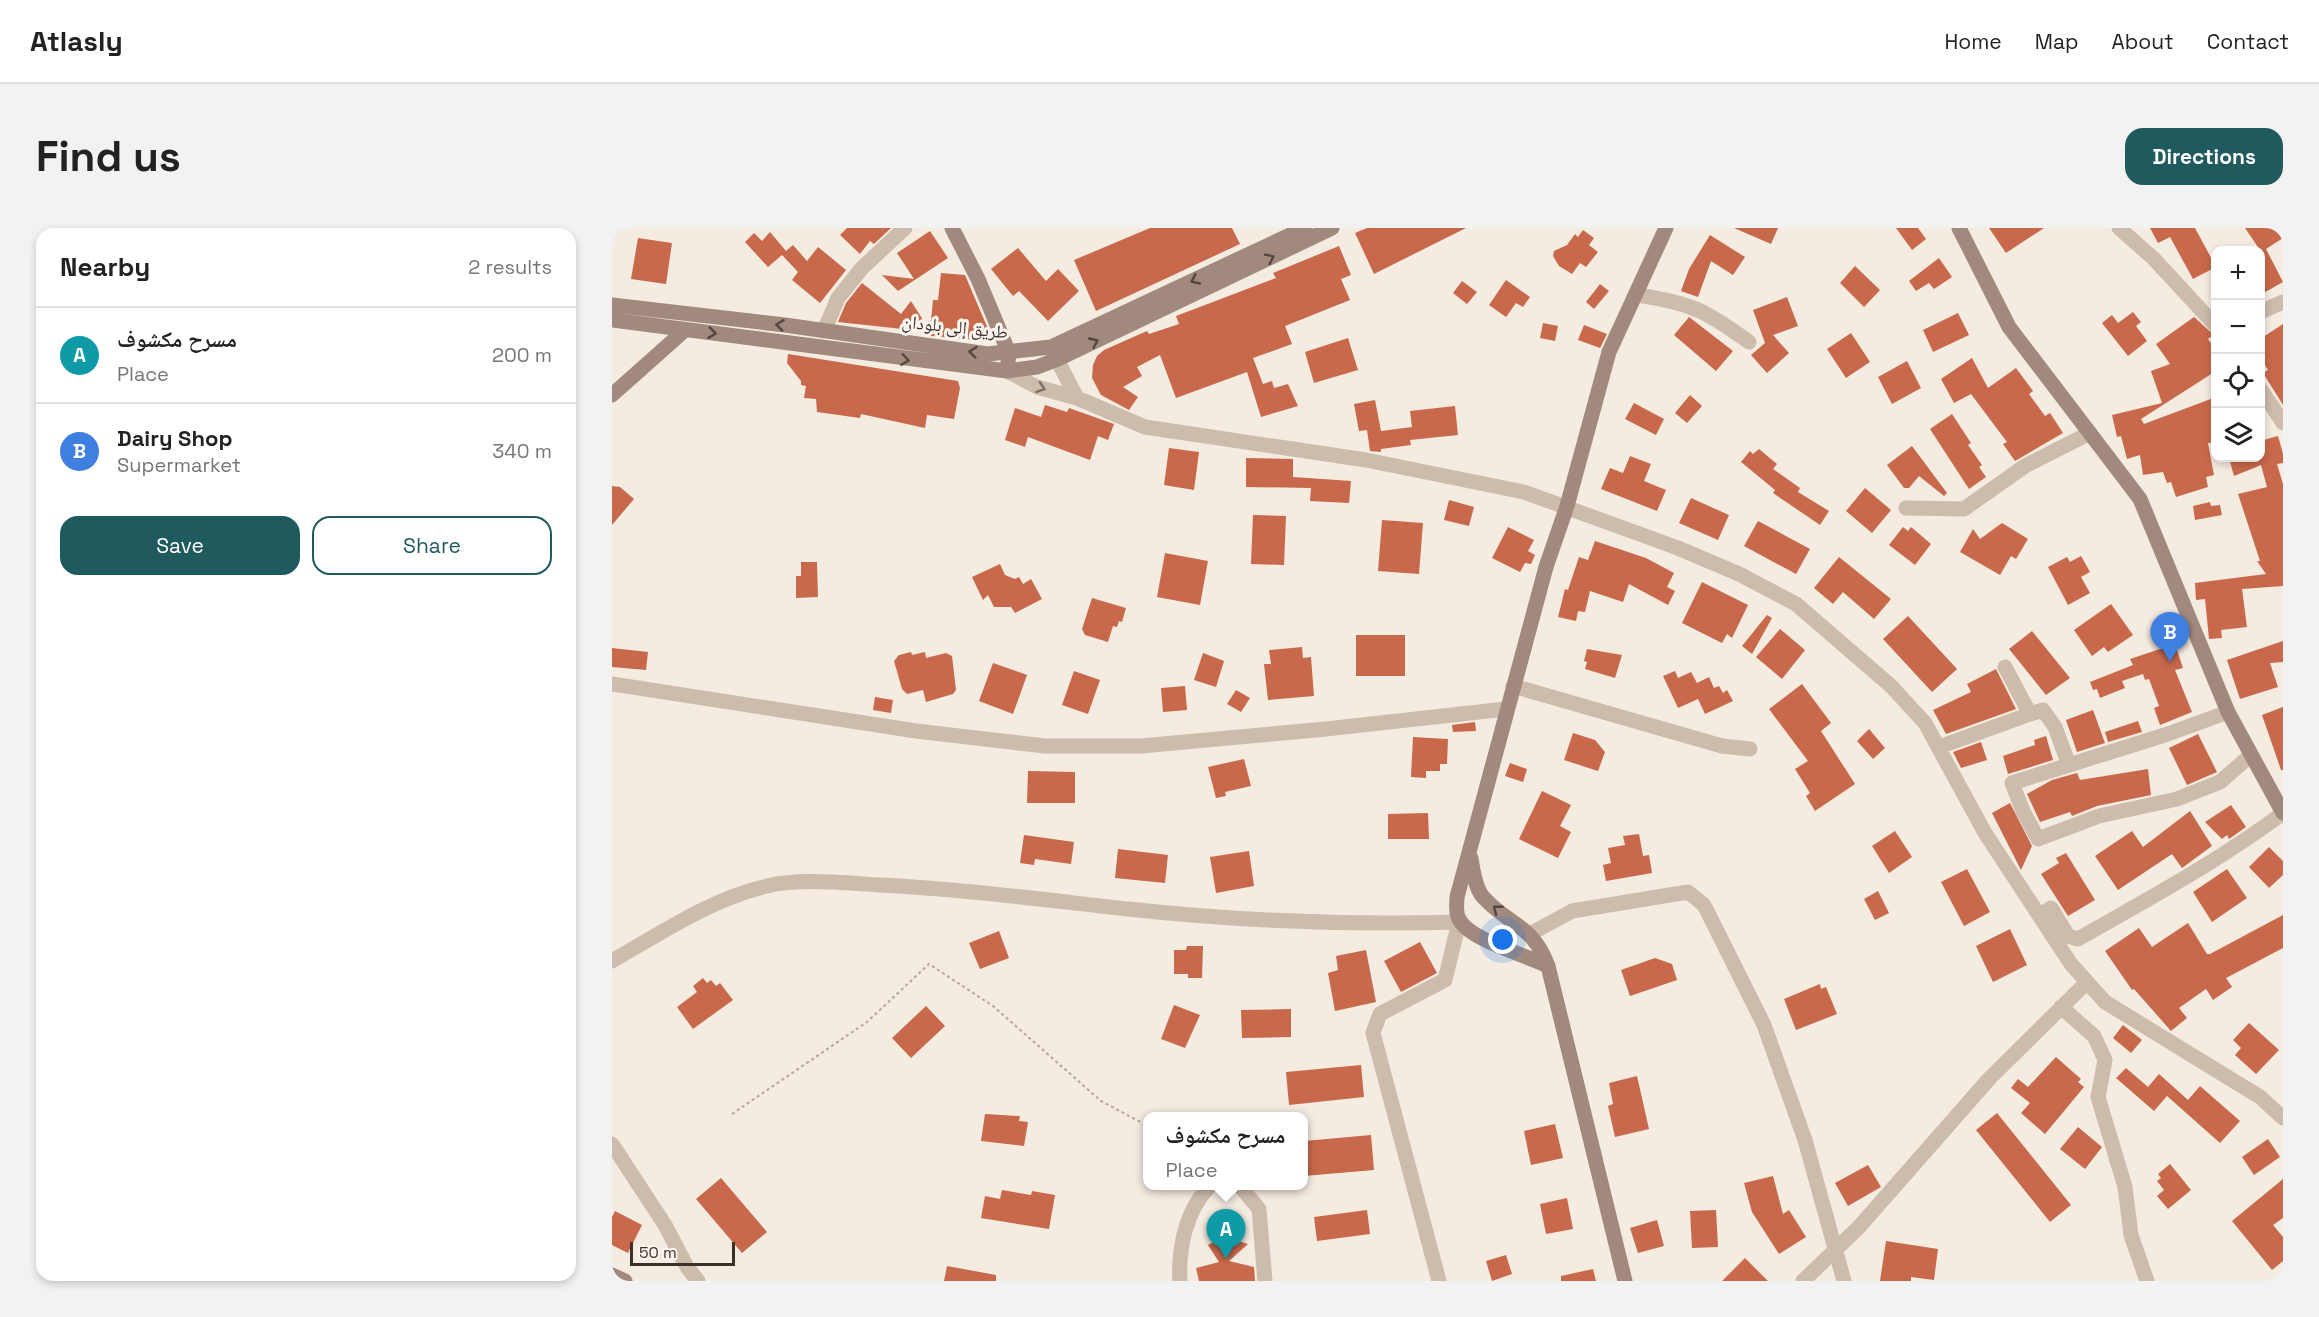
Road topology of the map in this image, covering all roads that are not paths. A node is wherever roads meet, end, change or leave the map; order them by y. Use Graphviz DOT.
graph roads {
  1 [pos="905,228"];
  2 [pos="952,228"];
  3 [pos="1305,228"];
  4 [pos="1332,228"];
  5 [pos="1666,228"];
  6 [pos="1959,228"];
  7 [pos="2119,228"];
  8 [pos="1637,295"];
  9 [pos="2283,302"];
  10 [pos="612,305"];
  11 [pos="2265,310"];
  12 [pos="612,320"];
  13 [pos="2211,321"];
  14 [pos="685,330"];
  15 [pos="824,331"];
  16 [pos="1749,342"];
  17 [pos="1009,353"];
  18 [pos="1054,353"];
  19 [pos="1007,371"];
  20 [pos="612,395"];
  21 [pos="2265,396"];
  22 [pos="1077,398"];
  23 [pos="2283,423"];
  24 [pos="2090,433"];
  25 [pos="1567,506"];
  26 [pos="1906,508"];
  27 [pos="2005,667"];
  28 [pos="612,684"];
  29 [pos="1513,686"];
  30 [pos="1506,709"];
  31 [pos="2228,712"];
  32 [pos="2030,714"];
  33 [pos="1939,747"];
  34 [pos="1750,748"];
  35 [pos="2251,754"];
  36 [pos="2069,765"];
  37 [pos="2283,813"];
  38 [pos="1470,852"];
  39 [pos="2040,915"];
  40 [pos="1460,922"];
  41 [pos="1530,934"];
  42 [pos="612,961"];
  43 [pos="1548,966"];
  44 [pos="2086,983"];
  45 [pos="2061,1007"];
  46 [pos="2283,1118"];
  47 [pos="612,1144"];
  48 [pos="1207,1190"];
  49 [pos="1244,1190"];
  50 [pos="1836,1247"];
  51 [pos="612,1275"];
  52 [pos="625,1281"];
  53 [pos="698,1281"];
  54 [pos="1180,1281"];
  55 [pos="1265,1281"];
  56 [pos="1440,1281"];
  57 [pos="1625,1281"];
  58 [pos="1803,1281"];
  59 [pos="1844,1281"];
  60 [pos="2147,1281"];
  1 -- 15 [label="street"];
  2 -- 17 [label="main road"];
  3 -- 18 [label="main road, طريق إلى بلودان, one-way"];
  18 -- 4 [label="main road, one-way"];
  5 -- 8 [label="main road"];
  6 -- 24 [label="main road"];
  7 -- 13 [label="street"];
  8 -- 16 [label="street"];
  8 -- 25 [label="main road"];
  9 -- 11 [label="street"];
  15 -- 10 [label="main road, طريق إلى بلودان, one-way"];
  12 -- 14 [label="main road"];
  14 -- 19 [label="main road, one-way"];
  14 -- 20 [label="main road"];
  17 -- 15 [label="main road, طريق إلى بلودان, one-way"];
  17 -- 18 [label="main road, طريق إلى بلودان"];
  17 -- 19 [label="main road"];
  18 -- 19 [label="main road"];
  18 -- 22 [label="street"];
  19 -- 22 [label="street, one-way"];
  21 -- 23 [label="street"];
  22 -- 25 [label="street"];
  24 -- 26 [label="street"];
  24 -- 31 [label="main road"];
  25 -- 29 [label="main road"];
  25 -- 33 [label="street"];
  27 -- 32 [label="street"];
  28 -- 30 [label="street"];
  29 -- 30 [label="main road"];
  29 -- 34 [label="street"];
  30 -- 38 [label="main road"];
  31 -- 35 [label="main road"];
  31 -- 36 [label="street"];
  32 -- 33 [label="street"];
  32 -- 36 [label="street"];
  33 -- 39 [label="street"];
  35 -- 36 [label="street"];
  35 -- 37 [label="main road"];
  37 -- 39 [label="street"];
  38 -- 40 [label="main road"];
  41 -- 38 [label="main road, one-way"];
  39 -- 44 [label="street"];
  40 -- 42 [label="street"];
  40 -- 43 [label="main road"];
  40 -- 56 [label="street"];
  41 -- 43 [label="main road"];
  41 -- 50 [label="street"];
  43 -- 57 [label="main road"];
  44 -- 45 [label="street"];
  44 -- 46 [label="street"];
  45 -- 50 [label="street"];
  45 -- 60 [label="street"];
  47 -- 53 [label="street"];
  48 -- 54 [label="street"];
  49 -- 55 [label="street"];
  50 -- 58 [label="street"];
  50 -- 59 [label="street"];
  51 -- 52 [label="main road"];
}
